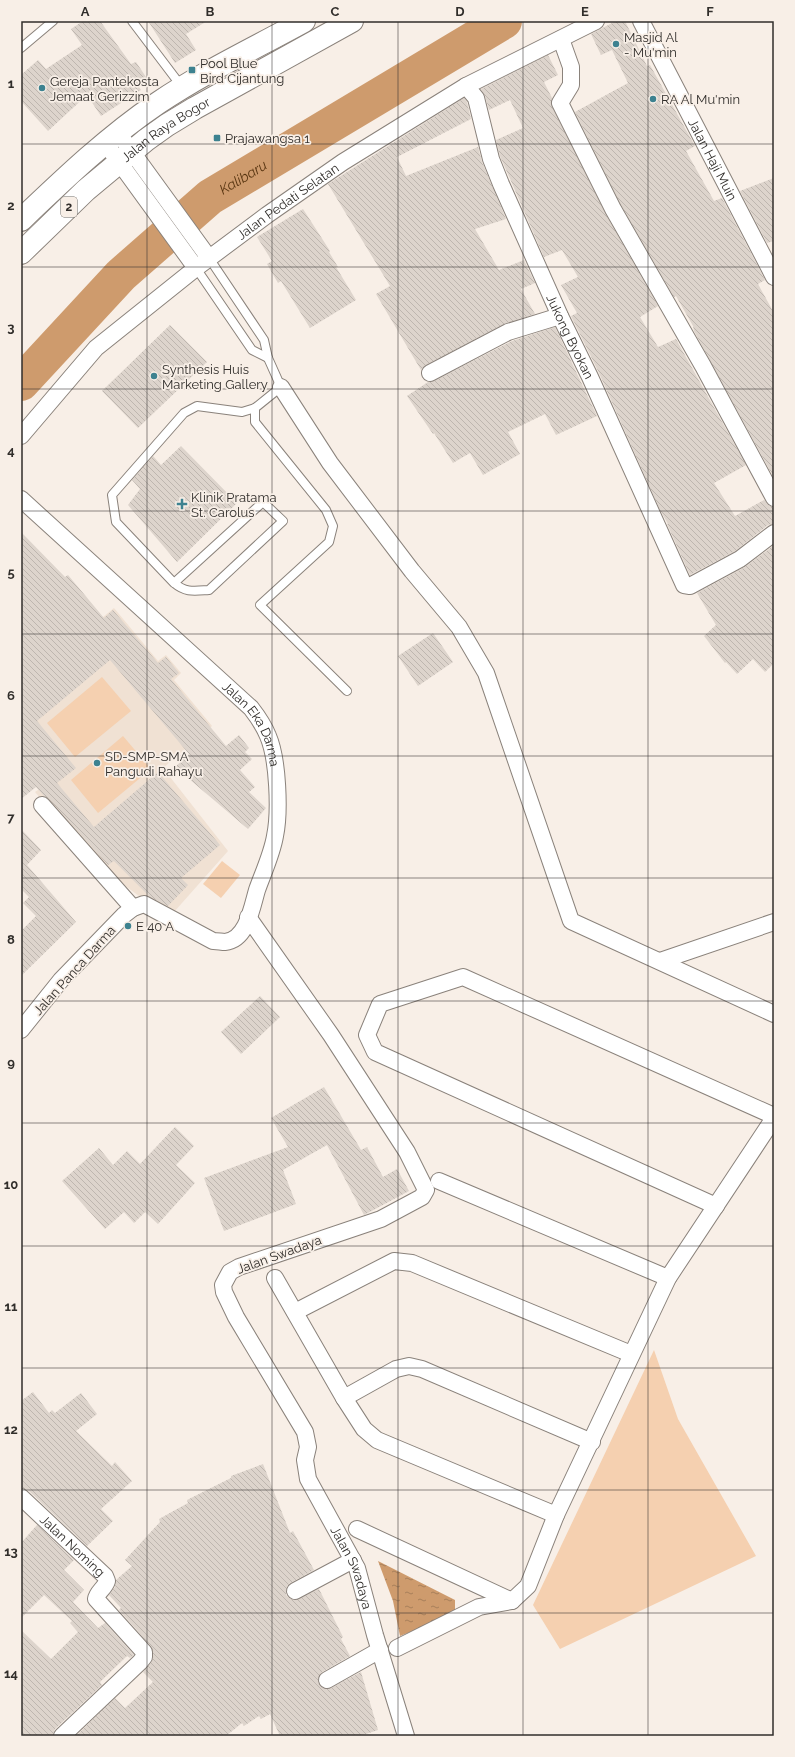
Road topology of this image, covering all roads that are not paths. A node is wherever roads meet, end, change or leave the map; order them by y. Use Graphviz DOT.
graph roads {
  1 [pos="54,21"];
  2 [pos="132,21"];
  3 [pos="304,21"];
  4 [pos="352,21"];
  5 [pos="596,21"];
  6 [pos="641,21"];
  7 [pos="561,39"];
  8 [pos="21,48"];
  9 [pos="466,86"];
  10 [pos="182,87"];
  11 [pos="112,139"];
  12 [pos="126,158"];
  13 [pos="78,183"];
  14 [pos="21,220"];
  15 [pos="767,249"];
  16 [pos="21,253"];
  17 [pos="209,258"];
  18 [pos="196,268"];
  19 [pos="774,277"];
  20 [pos="560,316"];
  21 [pos="268,358"];
  22 [pos="430,373"];
  23 [pos="282,387"];
  24 [pos="255,408"];
  25 [pos="21,436"];
  26 [pos="774,498"];
  27 [pos="21,499"];
  28 [pos="774,533"];
  29 [pos="174,584"];
  30 [pos="347,691"];
  31 [pos="42,805"];
  32 [pos="133,908"];
  33 [pos="248,917"];
  34 [pos="774,922"];
  35 [pos="660,962"];
  36 [pos="774,1014"];
  37 [pos="21,1030"];
  38 [pos="774,1117"];
  39 [pos="439,1181"];
  40 [pos="716,1206"];
  41 [pos="275,1278"];
  42 [pos="668,1278"];
  43 [pos="295,1312"];
  44 [pos="631,1354"];
  45 [pos="344,1398"];
  46 [pos="592,1442"];
  47 [pos="21,1497"];
  48 [pos="556,1515"];
  49 [pos="357,1529"];
  50 [pos="353,1560"];
  51 [pos="295,1591"];
  52 [pos="512,1601"];
  53 [pos="397,1648"];
  54 [pos="380,1650"];
  55 [pos="327,1680"];
  56 [pos="62,1736"];
  57 [pos="406,1736"];
  1 -- 8 [label="lane"];
  2 -- 10 [label="lane"];
  3 -- 10 [label="highway, Jalan Raya Bogor / 2"];
  4 -- 12 [label="highway, Jalan Raya Bogor / 2"];
  5 -- 7 [label="street, Jalan Pedati Selatan"];
  6 -- 15 [label="street, Jalan Haji Muin"];
  7 -- 9 [label="street, Jalan Pedati Selatan"];
  7 -- 26 [label="street"];
  9 -- 17 [label="street, Jalan Pedati Selatan"];
  9 -- 20 [label="street, Jukong Byokan"];
  10 -- 11 [label="highway, Jalan Raya Bogor / 2"];
  11 -- 12 [label="street"];
  11 -- 13 [label="highway, Jalan Raya Bogor / 2"];
  12 -- 13 [label="highway, Jalan Raya Bogor / 2"];
  12 -- 17 [label="street"];
  12 -- 18 [label="street"];
  13 -- 14 [label="highway, Jalan Raya Bogor / 2"];
  13 -- 16 [label="highway, Jalan Raya Bogor / 2"];
  15 -- 19 [label="street, Jalan Haji Muin"];
  17 -- 18 [label="street, Jalan Pedati Selatan"];
  17 -- 21 [label="lane"];
  18 -- 21 [label="lane"];
  18 -- 25 [label="street, Jalan Pedati Selatan"];
  20 -- 22 [label="street"];
  20 -- 28 [label="street, Jukong Byokan"];
  21 -- 23 [label="lane"];
  23 -- 24 [label="lane"];
  23 -- 35 [label="street"];
  24 -- 29 [label="lane"];
  24 -- 30 [label="lane"];
  27 -- 33 [label="street, Jalan Eka Darma"];
  29 -- 29 [label="lane"];
  31 -- 32 [label="street"];
  32 -- 33 [label="street, Jalan Eka Darma"];
  32 -- 37 [label="street, Jalan Panca Darma"];
  33 -- 50 [label="street, Jalan Swadaya"];
  34 -- 35 [label="street"];
  35 -- 36 [label="street"];
  38 -- 40 [label="street"];
  38 -- 40 [label="street"];
  39 -- 42 [label="street"];
  40 -- 42 [label="street"];
  41 -- 43 [label="street"];
  42 -- 44 [label="street"];
  43 -- 44 [label="street"];
  43 -- 45 [label="street"];
  44 -- 46 [label="street"];
  45 -- 46 [label="street"];
  45 -- 48 [label="street"];
  46 -- 48 [label="street"];
  47 -- 56 [label="street, Jalan Noming"];
  48 -- 52 [label="street"];
  49 -- 52 [label="street"];
  50 -- 51 [label="street"];
  50 -- 54 [label="street, Jalan Swadaya"];
  52 -- 53 [label="street"];
  54 -- 55 [label="street"];
  54 -- 57 [label="street, Jalan Swadaya"];
}
